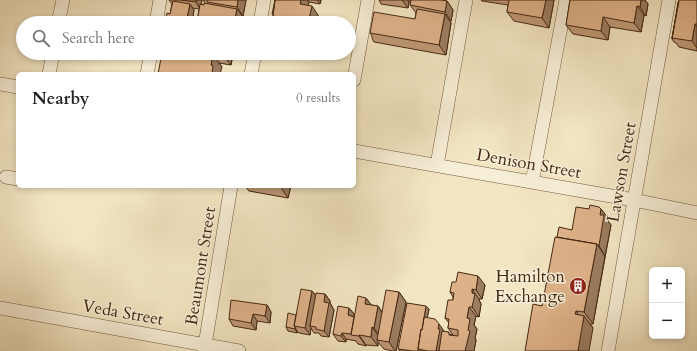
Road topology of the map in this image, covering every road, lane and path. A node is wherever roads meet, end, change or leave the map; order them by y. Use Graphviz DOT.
graph roads {
  1 [pos="63,0"];
  2 [pos="160,0"];
  3 [pos="264,0"];
  4 [pos="368,0"];
  5 [pos="466,0"];
  6 [pos="566,0"];
  7 [pos="669,0"];
  8 [pos="60,16"];
  9 [pos="157,16"];
  10 [pos="261,16"];
  11 [pos="52,60"];
  12 [pos="150,60"];
  13 [pos="254,60"];
  14 [pos="49,72"];
  15 [pos="147,72"];
  16 [pos="251,72"];
  17 [pos="355,72"];
  18 [pos="0,84"];
  19 [pos="16,87"];
  20 [pos="356,151"];
  21 [pos="437,165"];
  22 [pos="532,182"];
  23 [pos="231,188"];
  24 [pos="634,200"];
  25 [pos="697,213"];
  26 [pos="0,308"];
  27 [pos="204,348"];
  28 [pos="239,351"];
  29 [pos="608,351"];
  1 -- 8 [label="street"];
  2 -- 9 [label="street"];
  3 -- 10 [label="street"];
  4 -- 17 [label="street"];
  5 -- 21 [label="street"];
  6 -- 22 [label="street"];
  7 -- 24 [label="street, Lawson Street"];
  11 -- 14 [label="street"];
  12 -- 15 [label="street"];
  13 -- 16 [label="street"];
  18 -- 19 [label="street"];
  20 -- 21 [label="street, Denison Street"];
  21 -- 22 [label="street, Denison Street"];
  22 -- 24 [label="street, Denison Street"];
  23 -- 27 [label="street, Beaumont Street"];
  24 -- 25 [label="street, Denison Street"];
  24 -- 29 [label="street, Lawson Street"];
  26 -- 27 [label="street, Veda Street"];
  27 -- 28 [label="street, Veda Street"];
}
